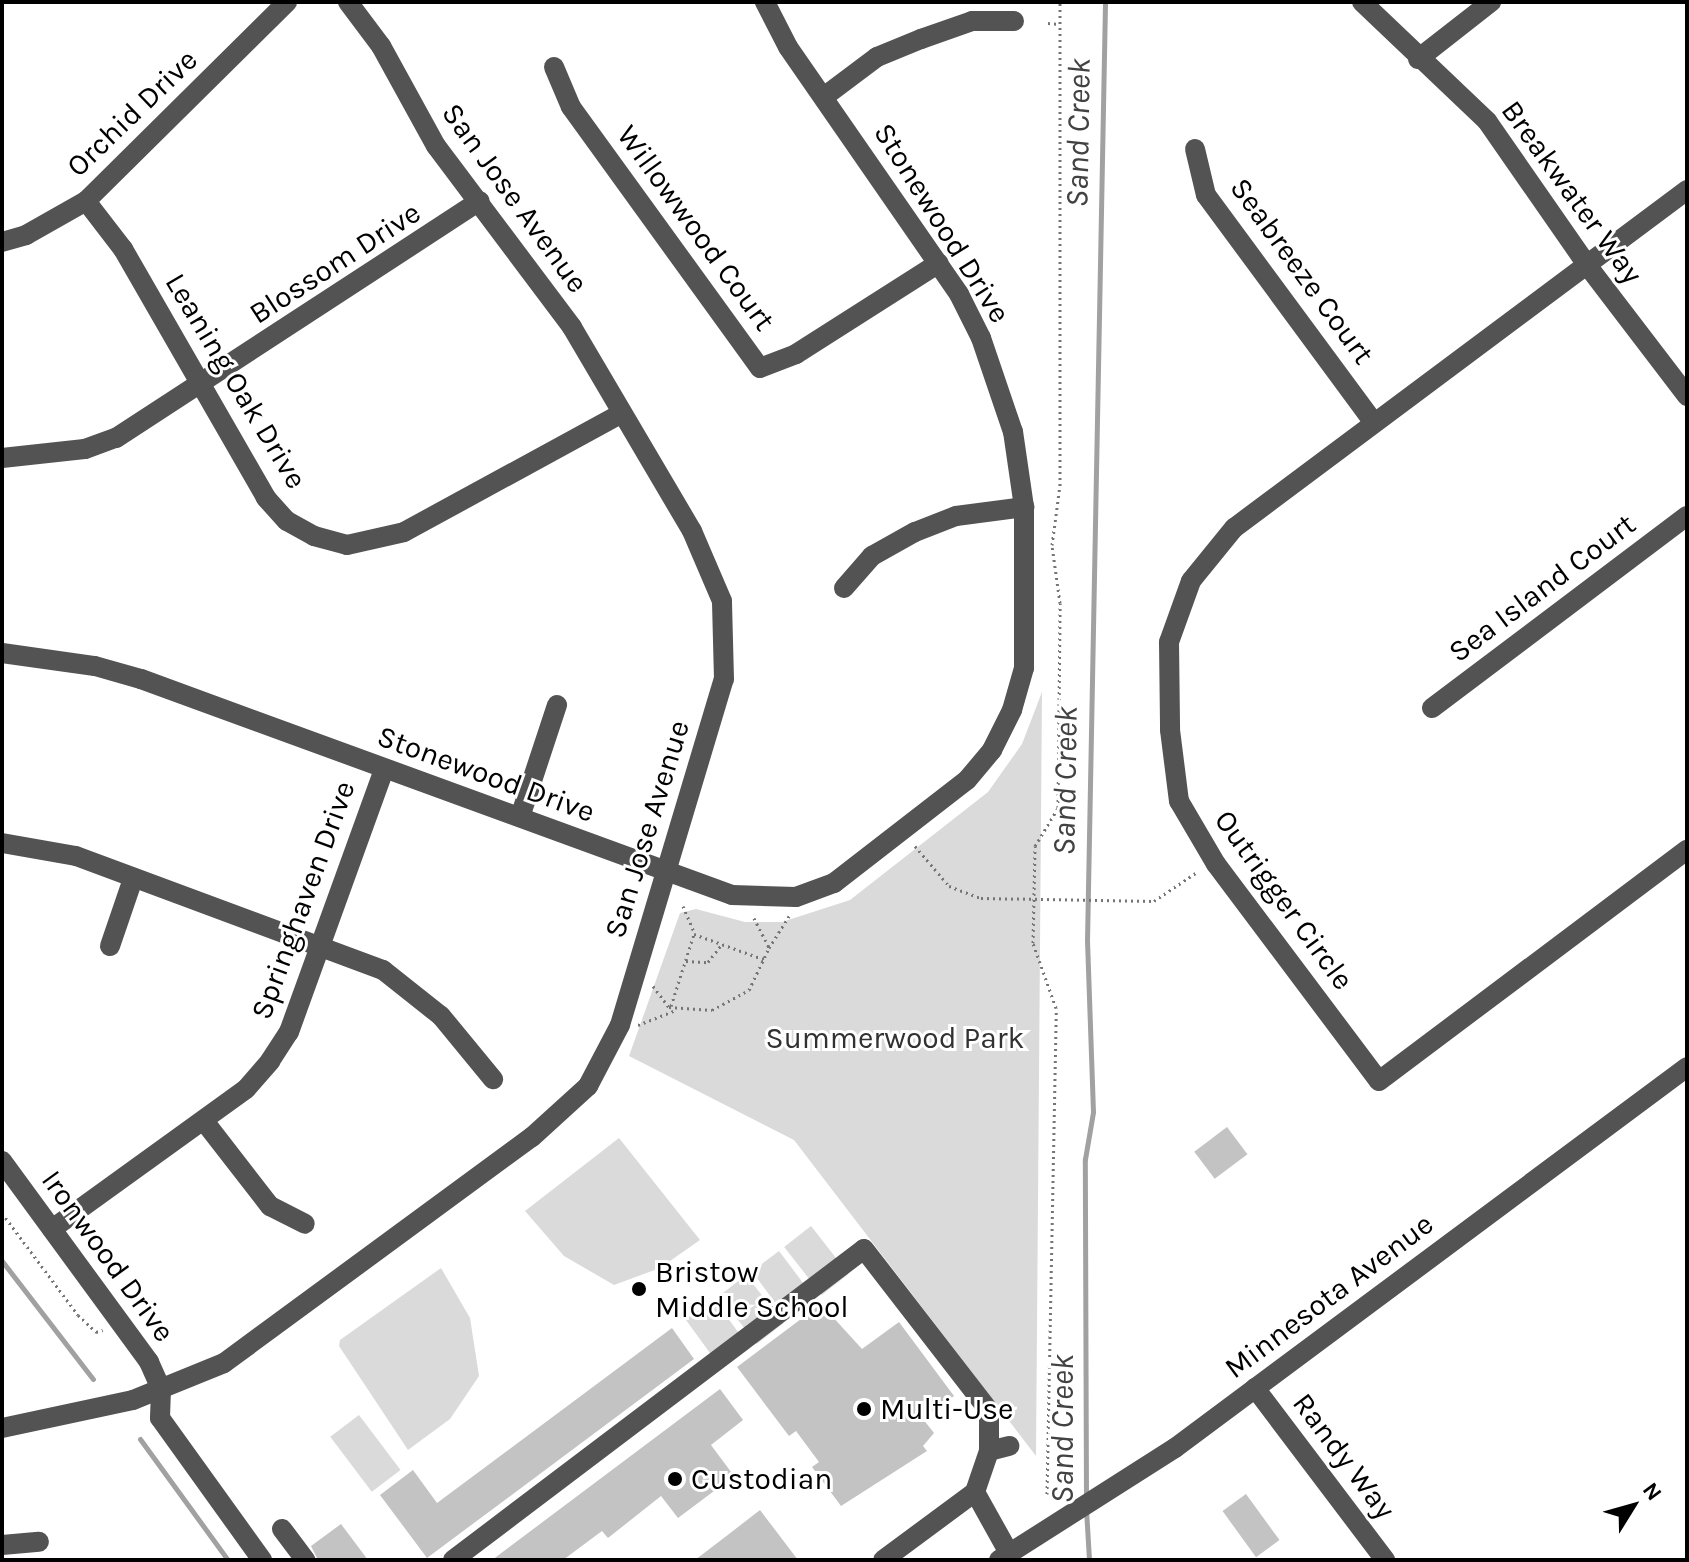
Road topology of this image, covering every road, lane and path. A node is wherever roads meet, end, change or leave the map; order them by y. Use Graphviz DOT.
graph roads {
  1 [pos="287,2"];
  2 [pos="348,2"];
  3 [pos="765,2"];
  4 [pos="1060,2"];
  5 [pos="1362,2"];
  6 [pos="1491,2"];
  7 [pos="1014,21"];
  8 [pos="1048,23"];
  9 [pos="1059,24"];
  10 [pos="1418,59"];
  11 [pos="554,67"];
  12 [pos="825,96"];
  13 [pos="1195,149"];
  14 [pos="1687,190"];
  15 [pos="86,201"];
  16 [pos="480,201"];
  17 [pos="2,242"];
  18 [pos="939,263"];
  19 [pos="1587,265"];
  20 [pos="202,386"];
  21 [pos="1687,396"];
  22 [pos="622,413"];
  23 [pos="1374,423"];
  24 [pos="2,458"];
  25 [pos="1024,507"];
  26 [pos="1687,516"];
  27 [pos="1043,545"];
  28 [pos="1052,545"];
  29 [pos="844,588"];
  30 [pos="2,653"];
  31 [pos="557,705"];
  32 [pos="1432,708"];
  33 [pos="384,769"];
  34 [pos="520,817"];
  35 [pos="2,843"];
  36 [pos="915,846"];
  37 [pos="1687,850"];
  38 [pos="1213,859"];
  39 [pos="662,871"];
  40 [pos="133,879"];
  41 [pos="1033,899"];
  42 [pos="683,906"];
  43 [pos="790,915"];
  44 [pos="754,918"];
  45 [pos="694,934"];
  46 [pos="722,944"];
  47 [pos="318,945"];
  48 [pos="110,946"];
  49 [pos="769,948"];
  50 [pos="766,960"];
  51 [pos="686,961"];
  52 [pos="650,981"];
  53 [pos="671,1007"];
  54 [pos="676,1010"];
  55 [pos="634,1026"];
  56 [pos="1687,1067"];
  57 [pos="493,1079"];
  58 [pos="204,1121"];
  59 [pos="2,1161"];
  60 [pos="2,1213"];
  61 [pos="305,1224"];
  62 [pos="52,1229"];
  63 [pos="103,1330"];
  64 [pos="1255,1388"];
  65 [pos="161,1389"];
  66 [pos="2,1428"];
  67 [pos="975,1492"];
  68 [pos="1047,1494"];
  69 [pos="282,1529"];
  70 [pos="39,1542"];
  71 [pos="2,1545"];
  72 [pos="1004,1556"];
  73 [pos="262,1560"];
  74 [pos="305,1560"];
  75 [pos="453,1560"];
  76 [pos="883,1560"];
  77 [pos="1385,1560"];
  1 -- 15 [label="street, Orchid Drive"];
  2 -- 16 [label="street, San Jose Avenue"];
  3 -- 12 [label="street, Stonewood Drive"];
  4 -- 9 [label="path"];
  5 -- 10 [label="street, Breakwater Way"];
  6 -- 10 [label="street"];
  7 -- 12 [label="street"];
  8 -- 9 [label="path"];
  9 -- 28 [label="path"];
  10 -- 19 [label="street, Breakwater Way"];
  11 -- 18 [label="street, Willowwood Court"];
  12 -- 18 [label="street, Stonewood Drive"];
  13 -- 23 [label="street, Seabreeze Court"];
  14 -- 19 [label="street, Outrigger Circle"];
  15 -- 17 [label="street, Orchid Drive"];
  15 -- 20 [label="street, Leaning Oak Drive"];
  16 -- 20 [label="street, Blossom Drive"];
  16 -- 22 [label="street, San Jose Avenue"];
  18 -- 25 [label="street, Stonewood Drive"];
  19 -- 21 [label="street, Breakwater Way"];
  19 -- 23 [label="street, Outrigger Circle"];
  20 -- 22 [label="street, Leaning Oak Drive"];
  20 -- 24 [label="street, Blossom Drive"];
  22 -- 39 [label="street, San Jose Avenue"];
  23 -- 38 [label="street, Outrigger Circle"];
  25 -- 29 [label="street"];
  25 -- 39 [label="street, Stonewood Drive"];
  26 -- 32 [label="street, Sea Island Court"];
  27 -- 28 [label="path"];
  28 -- 41 [label="path"];
  30 -- 33 [label="street, Stonewood Drive"];
  31 -- 34 [label="street"];
  33 -- 34 [label="street, Stonewood Drive"];
  33 -- 47 [label="street, Springhaven Drive"];
  34 -- 39 [label="street, Stonewood Drive"];
  35 -- 40 [label="street"];
  36 -- 41 [label="path"];
  37 -- 38 [label="street, Outrigger Circle"];
  38 -- 41 [label="path"];
  39 -- 65 [label="street, San Jose Avenue"];
  40 -- 47 [label="street"];
  40 -- 48 [label="street"];
  41 -- 68 [label="path"];
  42 -- 45 [label="path"];
  43 -- 49 [label="path"];
  44 -- 49 [label="path"];
  45 -- 46 [label="path"];
  45 -- 51 [label="path"];
  46 -- 50 [label="path"];
  46 -- 51 [label="path"];
  47 -- 57 [label="street"];
  47 -- 58 [label="street, Springhaven Drive"];
  49 -- 50 [label="path"];
  50 -- 54 [label="path"];
  51 -- 53 [label="path"];
  52 -- 53 [label="path"];
  53 -- 54 [label="path"];
  54 -- 55 [label="path"];
  56 -- 64 [label="street, Minnesota Avenue"];
  58 -- 61 [label="street"];
  58 -- 62 [label="street, Springhaven Drive"];
  59 -- 62 [label="street, Ironwood Drive"];
  60 -- 63 [label="path"];
  62 -- 65 [label="street, Ironwood Drive"];
  64 -- 72 [label="street, Minnesota Avenue"];
  64 -- 77 [label="street, Randy Way"];
  65 -- 66 [label="street, San Jose Avenue"];
  65 -- 73 [label="street, Ironwood Drive"];
  67 -- 72 [label="street"];
  67 -- 75 [label="street"];
  67 -- 76 [label="street"];
  69 -- 74 [label="street"];
  70 -- 71 [label="street"];
}
